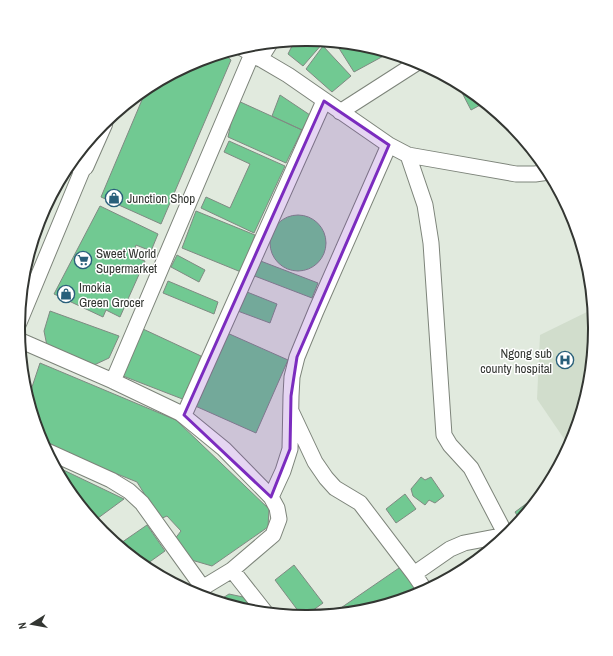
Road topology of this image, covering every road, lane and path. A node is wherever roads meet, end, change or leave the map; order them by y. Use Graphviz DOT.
graph roads {
  1 [pos="251,53"];
  2 [pos="411,67"];
  3 [pos="324,101"];
  4 [pos="340,112"];
  5 [pos="389,145"];
  6 [pos="408,155"];
  7 [pos="78,164"];
  8 [pos="542,173"];
  9 [pos="26,302"];
  10 [pos="26,343"];
  11 [pos="113,381"];
  12 [pos="290,408"];
  13 [pos="184,415"];
  14 [pos="55,455"];
  15 [pos="271,497"];
  16 [pos="503,530"];
  17 [pos="495,537"];
  18 [pos="232,570"];
  19 [pos="414,574"];
  20 [pos="421,585"];
  21 [pos="195,586"];
  22 [pos="201,589"];
  23 [pos="260,605"];
  1 -- 3 [label="street"];
  1 -- 11 [label="street"];
  2 -- 4 [label="street"];
  3 -- 4 [label="street"];
  3 -- 13 [label="street"];
  4 -- 5 [label="street"];
  5 -- 6 [label="street"];
  5 -- 12 [label="street"];
  6 -- 8 [label="street"];
  6 -- 16 [label="street"];
  7 -- 9 [label="street"];
  10 -- 11 [label="street"];
  11 -- 13 [label="street"];
  12 -- 15 [label="street"];
  12 -- 19 [label="street"];
  13 -- 15 [label="street"];
  14 -- 21 [label="street"];
  15 -- 18 [label="street"];
  17 -- 19 [label="street"];
  18 -- 22 [label="street"];
  18 -- 23 [label="street"];
  19 -- 20 [label="street"];
}
